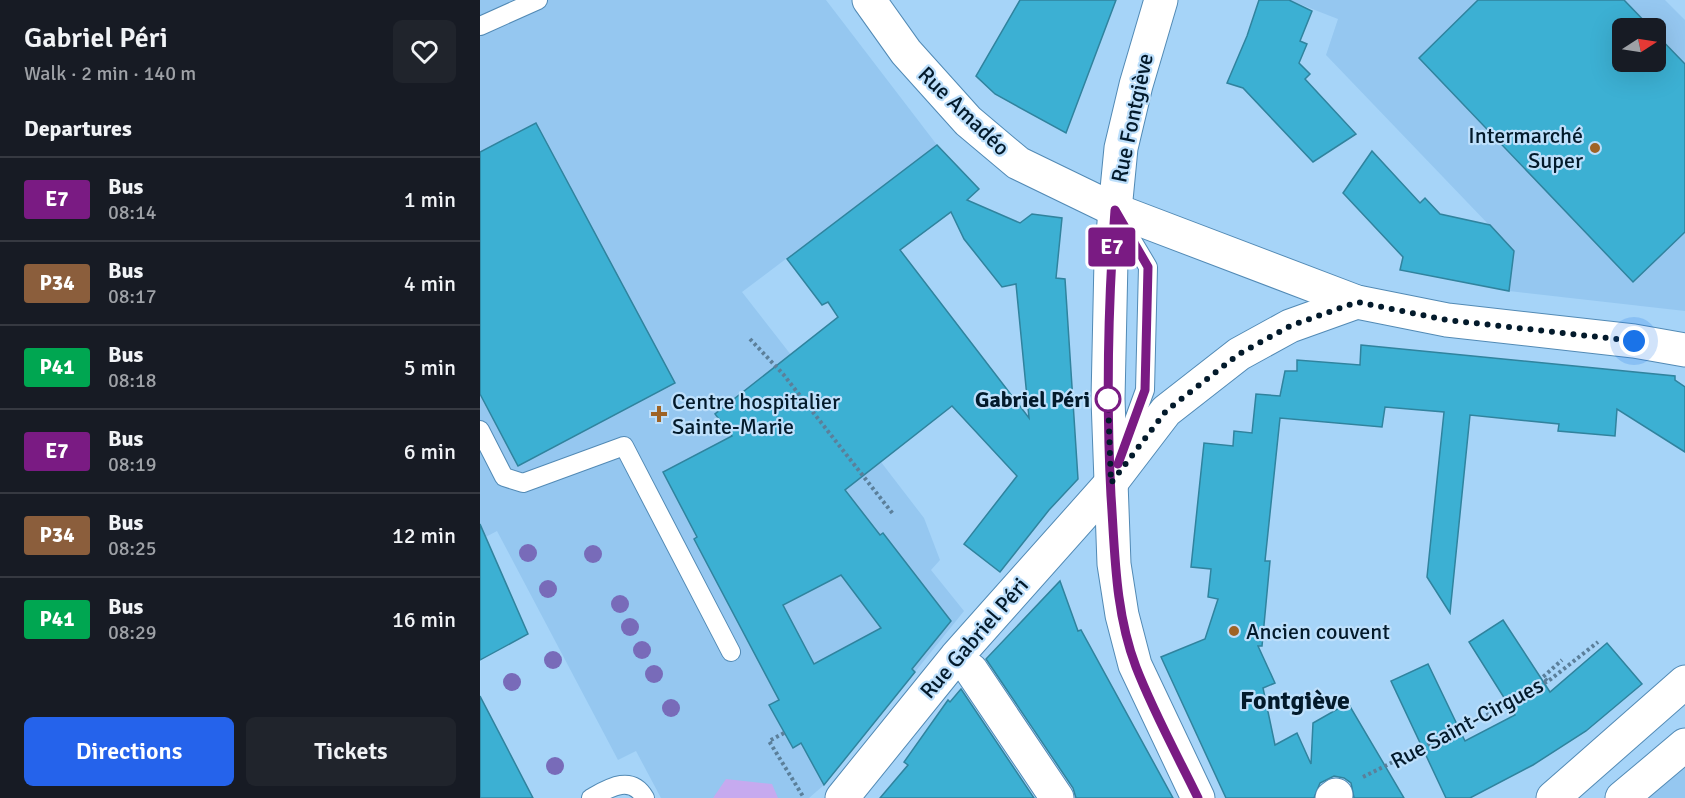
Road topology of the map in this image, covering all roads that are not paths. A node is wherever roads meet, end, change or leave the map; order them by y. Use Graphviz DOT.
graph roads {
  1 [pos="538,0"];
  2 [pos="869,0"];
  3 [pos="1161,0"];
  4 [pos="480,26"];
  5 [pos="1115,210"];
  6 [pos="1357,302"];
  7 [pos="1685,350"];
  8 [pos="480,430"];
  9 [pos="1111,483"];
  10 [pos="731,652"];
  11 [pos="963,664"];
  12 [pos="1684,686"];
  13 [pos="1685,745"];
  14 [pos="591,798"];
  15 [pos="645,798"];
  16 [pos="842,798"];
  17 [pos="1050,798"];
  18 [pos="1057,798"];
  19 [pos="1198,798"];
  20 [pos="1553,798"];
  21 [pos="1622,798"];
  1 -- 4 [label="lane"];
  2 -- 5 [label="street, Rue Amadéo"];
  3 -- 5 [label="street, Rue Fontgiève"];
  5 -- 6 [label="street, Rue Amadéo"];
  5 -- 9 [label="street, Rue Fontgiève"];
  6 -- 7 [label="street, Rue Amadéo"];
  6 -- 9 [label="street, Rue Gabriel Péri"];
  8 -- 10 [label="lane"];
  9 -- 11 [label="street, Rue Gabriel Péri"];
  9 -- 19 [label="street, Rue Fontgiève"];
  11 -- 16 [label="street, Rue Gabriel Péri"];
  11 -- 17 [label="lane"];
  11 -- 18 [label="street"];
  12 -- 20 [label="street"];
  13 -- 21 [label="street"];
  14 -- 15 [label="lane"];
}
